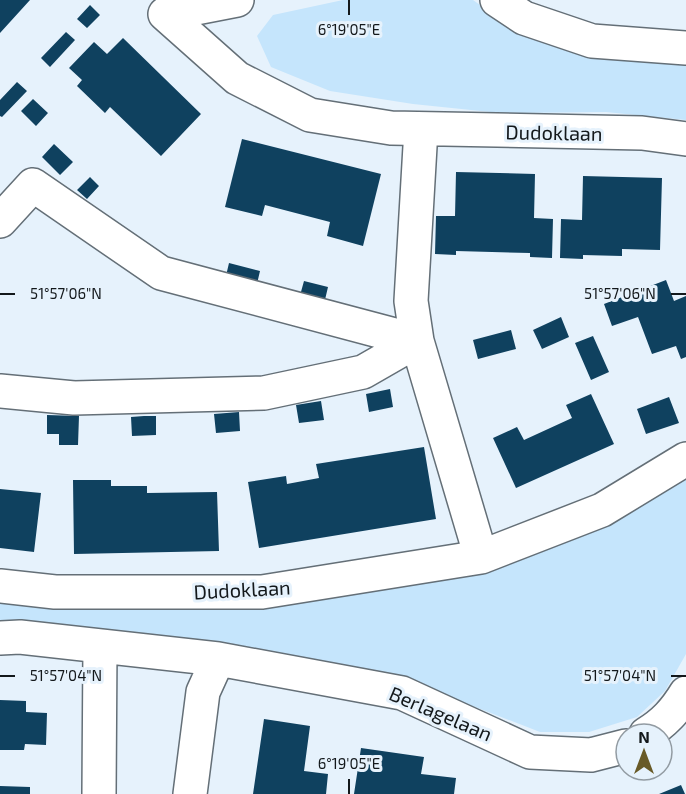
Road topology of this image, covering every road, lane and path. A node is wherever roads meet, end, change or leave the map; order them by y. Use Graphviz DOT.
graph roads {
  1 [pos="237,0"];
  2 [pos="497,0"];
  3 [pos="159,7"];
  4 [pos="686,48"];
  5 [pos="421,129"];
  6 [pos="686,139"];
  7 [pos="0,221"];
  8 [pos="417,341"];
  9 [pos="0,391"];
  10 [pos="686,459"];
  11 [pos="481,556"];
  12 [pos="0,586"];
  13 [pos="0,638"];
  14 [pos="100,646"];
  15 [pos="218,659"];
  16 [pos="686,693"];
  17 [pos="663,722"];
  18 [pos="614,749"];
  19 [pos="99,794"];
  20 [pos="190,794"];
  1 -- 3 [label="street, Dudoklaan"];
  2 -- 4 [label="street"];
  3 -- 5 [label="street, Dudoklaan"];
  5 -- 6 [label="street, Dudoklaan"];
  5 -- 8 [label="street"];
  7 -- 8 [label="street"];
  8 -- 9 [label="street"];
  8 -- 11 [label="street"];
  10 -- 11 [label="street, Dudoklaan"];
  11 -- 12 [label="street, Dudoklaan"];
  13 -- 14 [label="street, Berlagelaan"];
  14 -- 15 [label="street, Berlagelaan"];
  14 -- 19 [label="street"];
  15 -- 18 [label="street, Berlagelaan"];
  15 -- 20 [label="street"];
  16 -- 17 [label="street"];
}
